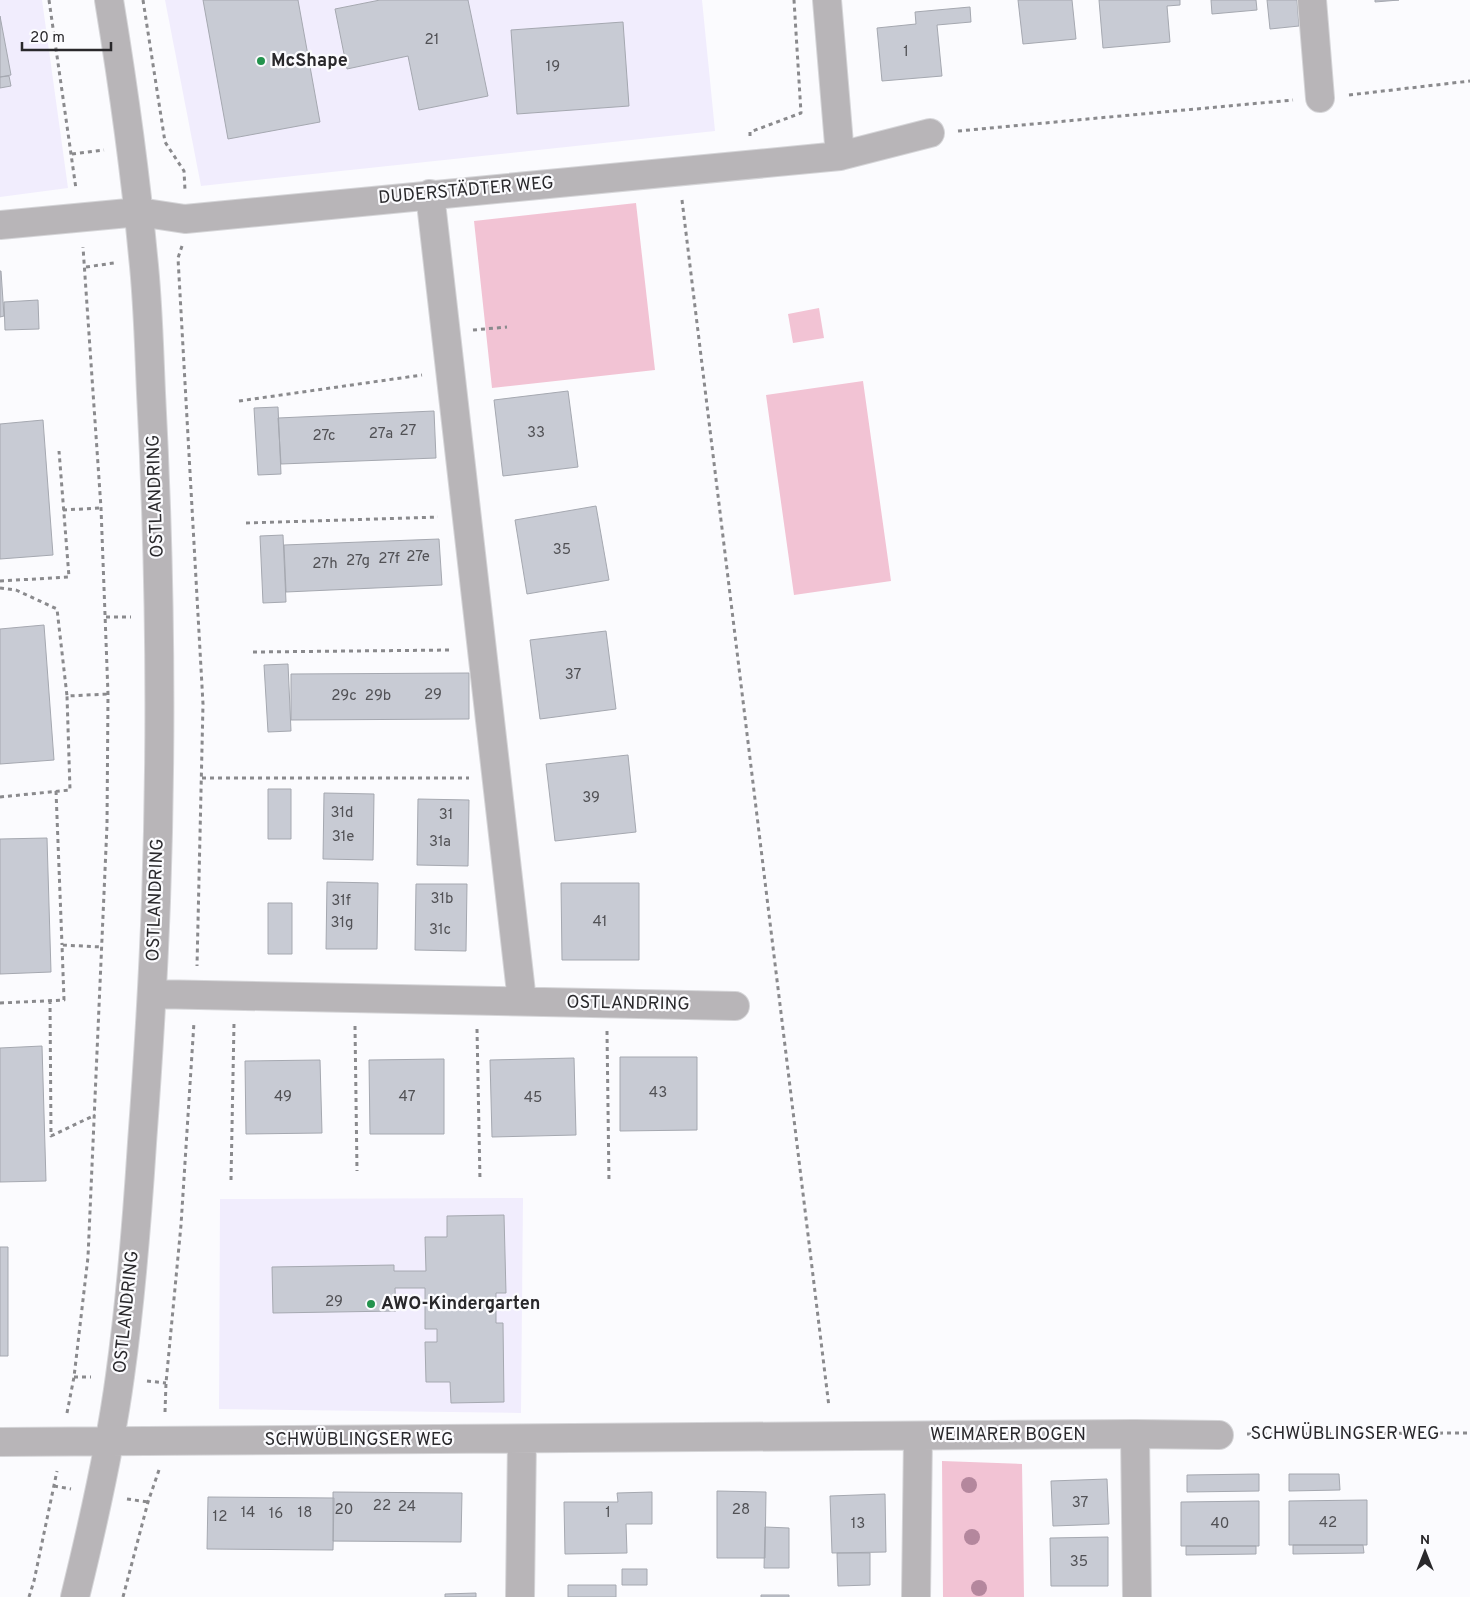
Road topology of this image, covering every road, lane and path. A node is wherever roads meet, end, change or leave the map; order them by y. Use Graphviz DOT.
graph roads {
  1 [pos="49,0"];
  2 [pos="109,0"];
  3 [pos="794,0"];
  4 [pos="826,0"];
  5 [pos="1312,0"];
  6 [pos="1470,82"];
  7 [pos="1320,98"];
  8 [pos="930,133"];
  9 [pos="106,150"];
  10 [pos="72,154"];
  11 [pos="840,156"];
  12 [pos="747,164"];
  13 [pos="679,170"];
  14 [pos="430,194"];
  15 [pos="139,212"];
  16 [pos="80,217"];
  17 [pos="0,225"];
  18 [pos="119,262"];
  19 [pos="86,267"];
  20 [pos="449,370"];
  21 [pos="239,400"];
  22 [pos="59,451"];
  23 [pos="101,508"];
  24 [pos="64,510"];
  25 [pos="466,516"];
  26 [pos="246,523"];
  27 [pos="0,581"];
  28 [pos="0,588"];
  29 [pos="481,650"];
  30 [pos="253,652"];
  31 [pos="108,694"];
  32 [pos="67,696"];
  33 [pos="202,778"];
  34 [pos="496,778"];
  35 [pos="56,791"];
  36 [pos="0,797"];
  37 [pos="62,945"];
  38 [pos="102,947"];
  39 [pos="153,994"];
  40 [pos="235,995"];
  41 [pos="355,998"];
  42 [pos="50,1000"];
  43 [pos="477,1000"];
  44 [pos="522,1001"];
  45 [pos="0,1003"];
  46 [pos="606,1003"];
  47 [pos="735,1006"];
  48 [pos="95,1114"];
  49 [pos="356,1172"];
  50 [pos="231,1180"];
  51 [pos="480,1181"];
  52 [pos="609,1183"];
  53 [pos="1470,1433"];
  54 [pos="1135,1434"];
  55 [pos="832,1435"];
  56 [pos="1219,1435"];
  57 [pos="918,1436"];
  58 [pos="719,1437"];
  59 [pos="522,1439"];
  60 [pos="64,1441"];
  61 [pos="109,1441"];
  62 [pos="164,1441"];
  63 [pos="0,1442"];
  64 [pos="29,1597"];
  65 [pos="75,1597"];
  66 [pos="123,1597"];
  67 [pos="520,1597"];
  68 [pos="916,1597"];
  69 [pos="1136,1597"];
  1 -- 10 [label="path"];
  2 -- 15 [label="street, OSTLANDRING"];
  3 -- 12 [label="path"];
  4 -- 11 [label="street"];
  5 -- 7 [label="street"];
  6 -- 7 [label="path"];
  7 -- 8 [label="path"];
  8 -- 11 [label="street, DUDERSTÄDTER WEG"];
  9 -- 10 [label="path"];
  10 -- 16 [label="path"];
  11 -- 12 [label="street, DUDERSTÄDTER WEG"];
  12 -- 13 [label="street, DUDERSTÄDTER WEG"];
  13 -- 14 [label="street, DUDERSTÄDTER WEG"];
  13 -- 55 [label="path"];
  14 -- 15 [label="street, DUDERSTÄDTER WEG"];
  14 -- 20 [label="street"];
  15 -- 16 [label="street, DUDERSTÄDTER WEG"];
  15 -- 39 [label="street, OSTLANDRING"];
  16 -- 17 [label="street, DUDERSTÄDTER WEG"];
  16 -- 19 [label="path"];
  18 -- 19 [label="path"];
  19 -- 23 [label="path"];
  20 -- 21 [label="path"];
  20 -- 25 [label="street"];
  22 -- 24 [label="path"];
  23 -- 24 [label="path"];
  23 -- 31 [label="path"];
  24 -- 27 [label="path"];
  25 -- 26 [label="path"];
  25 -- 29 [label="street"];
  28 -- 32 [label="path"];
  29 -- 30 [label="path"];
  29 -- 34 [label="street"];
  31 -- 32 [label="path"];
  31 -- 38 [label="path"];
  32 -- 35 [label="path"];
  33 -- 34 [label="path"];
  34 -- 44 [label="street"];
  35 -- 36 [label="path"];
  35 -- 37 [label="path"];
  37 -- 38 [label="path"];
  37 -- 42 [label="path"];
  38 -- 48 [label="path"];
  39 -- 40 [label="street, OSTLANDRING"];
  39 -- 61 [label="street, OSTLANDRING"];
  40 -- 41 [label="street, OSTLANDRING"];
  40 -- 50 [label="path"];
  41 -- 43 [label="street, OSTLANDRING"];
  41 -- 49 [label="path"];
  42 -- 45 [label="path"];
  42 -- 48 [label="path"];
  43 -- 44 [label="street, OSTLANDRING"];
  43 -- 51 [label="path"];
  44 -- 46 [label="street, OSTLANDRING"];
  46 -- 47 [label="street, OSTLANDRING"];
  46 -- 52 [label="path"];
  48 -- 60 [label="path"];
  53 -- 56 [label="path, SCHWÜBLINGSER WEG"];
  54 -- 56 [label="street, WEIMARER BOGEN"];
  54 -- 57 [label="street, WEIMARER BOGEN"];
  54 -- 69 [label="street"];
  55 -- 57 [label="street, WEIMARER BOGEN"];
  55 -- 58 [label="street, WEIMARER BOGEN"];
  57 -- 68 [label="street"];
  58 -- 59 [label="street, SCHWÜBLINGSER WEG"];
  59 -- 62 [label="street, SCHWÜBLINGSER WEG"];
  59 -- 67 [label="street"];
  60 -- 61 [label="street, SCHWÜBLINGSER WEG"];
  60 -- 63 [label="street, SCHWÜBLINGSER WEG"];
  60 -- 64 [label="path"];
  61 -- 62 [label="street, SCHWÜBLINGSER WEG"];
  61 -- 65 [label="street, OSTLANDRING"];
  62 -- 66 [label="path"];
}
